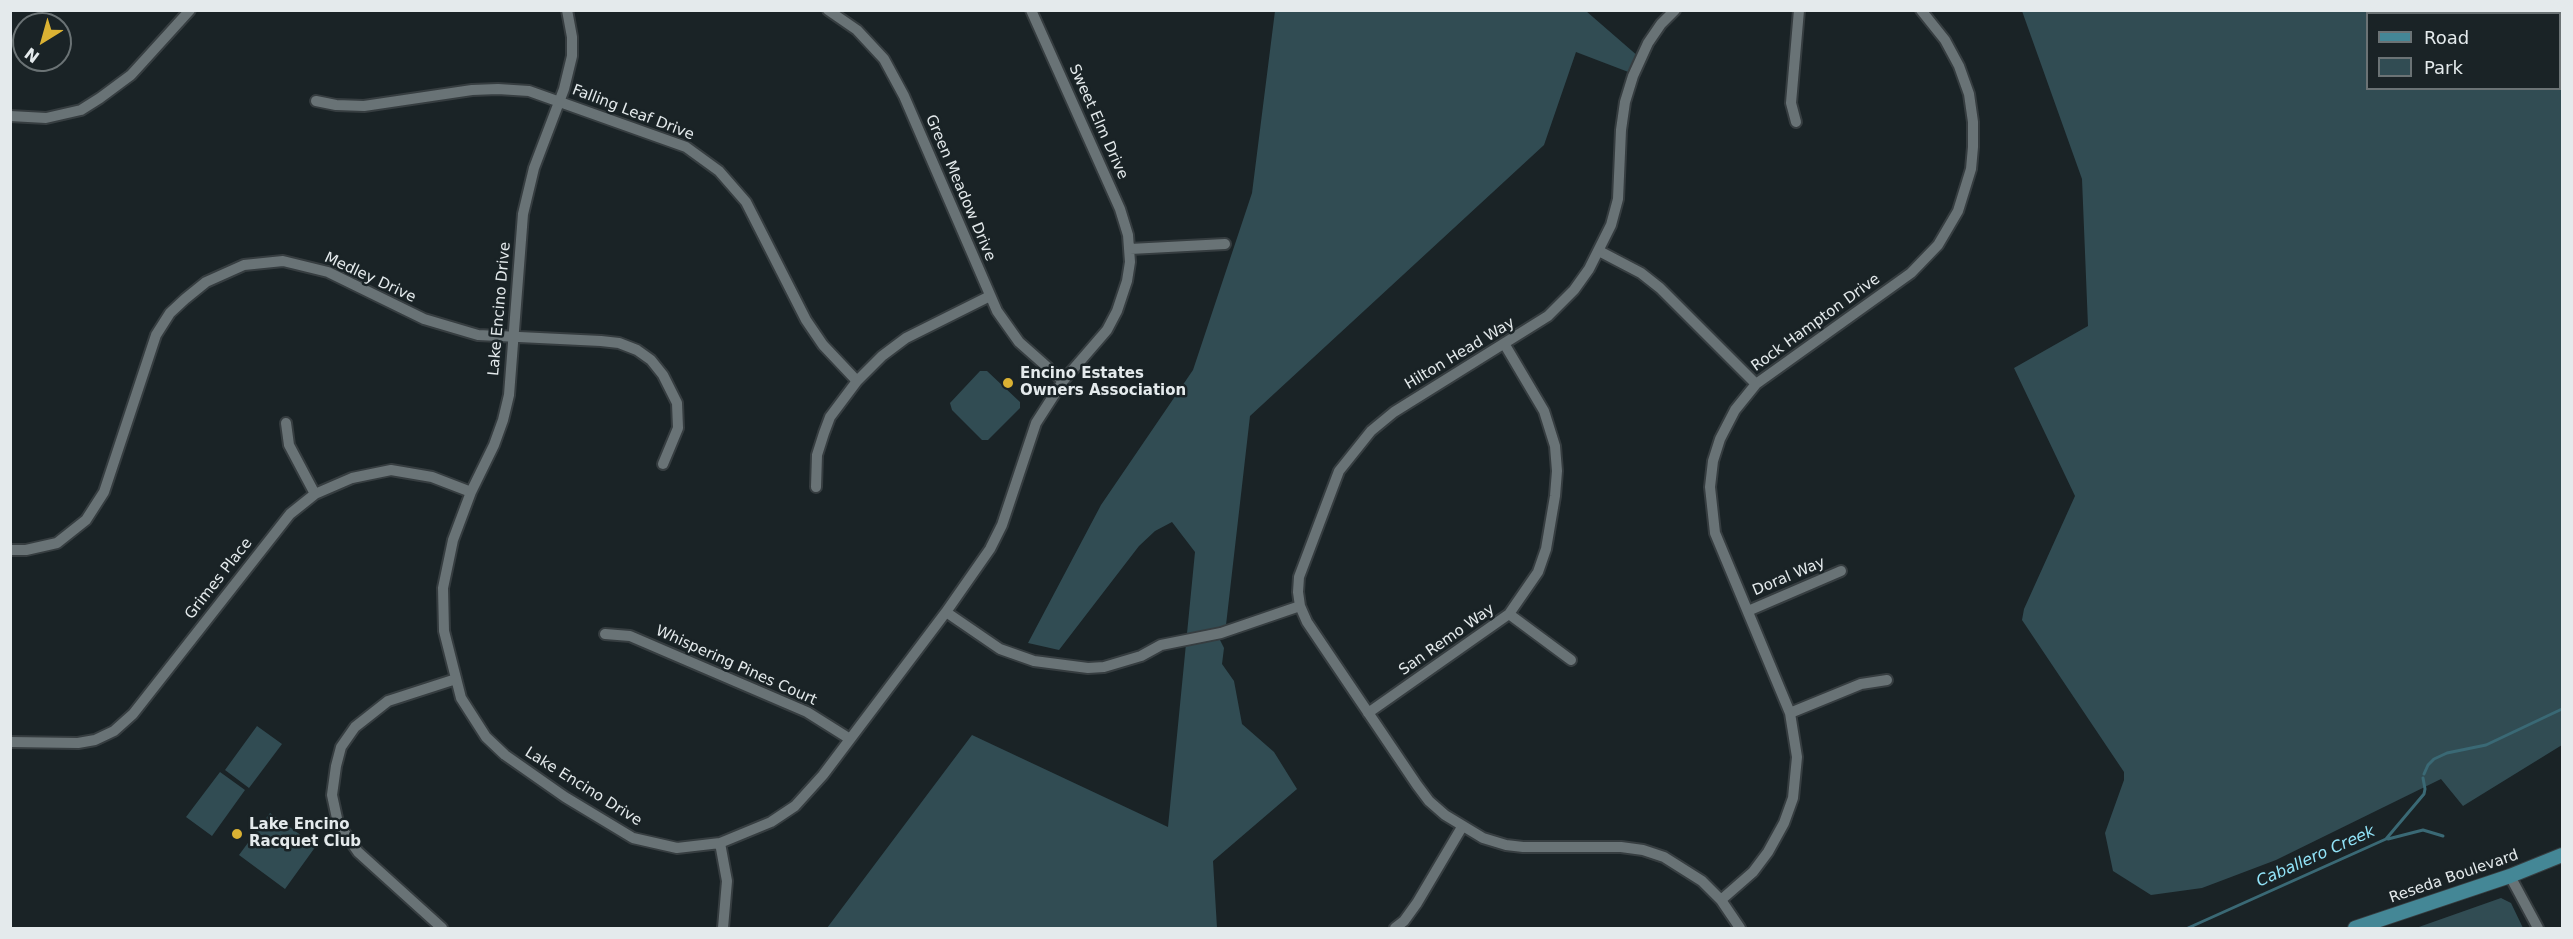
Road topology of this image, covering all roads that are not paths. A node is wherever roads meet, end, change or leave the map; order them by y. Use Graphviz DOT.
graph roads {
  1 [pos="190,10"];
  2 [pos="567,10"];
  3 [pos="828,10"];
  4 [pos="1031,10"];
  5 [pos="1675,10"];
  6 [pos="1799,10"];
  7 [pos="1921,10"];
  8 [pos="316,101"];
  9 [pos="559,102"];
  10 [pos="11,117"];
  11 [pos="1796,122"];
  12 [pos="10,129"];
  13 [pos="1225,244"];
  14 [pos="1130,249"];
  15 [pos="1599,251"];
  16 [pos="990,296"];
  17 [pos="512,338"];
  18 [pos="1505,345"];
  19 [pos="857,381"];
  20 [pos="1063,381"];
  21 [pos="1756,384"];
  22 [pos="286,423"];
  23 [pos="663,464"];
  24 [pos="816,487"];
  25 [pos="471,492"];
  26 [pos="315,494"];
  27 [pos="10,550"];
  28 [pos="1841,571"];
  29 [pos="1300,606"];
  30 [pos="1748,611"];
  31 [pos="946,612"];
  32 [pos="1509,614"];
  33 [pos="605,634"];
  34 [pos="1571,660"];
  35 [pos="456,679"];
  36 [pos="1887,680"];
  37 [pos="1368,713"];
  38 [pos="1790,713"];
  39 [pos="850,739"];
  40 [pos="10,742"];
  41 [pos="1462,827"];
  42 [pos="720,843"];
  43 [pos="2562,855"];
  44 [pos="2510,876"];
  45 [pos="1721,900"];
  46 [pos="442,928"];
  47 [pos="723,928"];
  48 [pos="1395,928"];
  49 [pos="1740,928"];
  50 [pos="2355,928"];
  51 [pos="2538,928"];
  1 -- 10 [label="street"];
  2 -- 9 [label="street, Lake Encino Drive"];
  3 -- 16 [label="street, Green Meadow Drive"];
  4 -- 14 [label="street, Sweet Elm Drive"];
  5 -- 15 [label="street, Hilton Head Way"];
  6 -- 11 [label="street"];
  7 -- 21 [label="street, Rock Hampton Drive"];
  8 -- 9 [label="street, Falling Leaf Drive"];
  9 -- 17 [label="street, Lake Encino Drive"];
  9 -- 19 [label="street, Falling Leaf Drive"];
  10 -- 12 [label="street"];
  13 -- 14 [label="street"];
  14 -- 20 [label="street, Lake Encino Drive"];
  15 -- 18 [label="street, Hilton Head Way"];
  15 -- 21 [label="street"];
  16 -- 19 [label="street"];
  16 -- 20 [label="street, Green Meadow Drive"];
  17 -- 23 [label="street, Medley Drive"];
  17 -- 25 [label="street, Lake Encino Drive"];
  17 -- 27 [label="street, Medley Drive"];
  18 -- 29 [label="street, Hilton Head Way"];
  18 -- 32 [label="street, San Remo Way"];
  19 -- 24 [label="street"];
  20 -- 31 [label="street, Lake Encino Drive"];
  21 -- 30 [label="street, Rock Hampton Drive"];
  22 -- 26 [label="street"];
  25 -- 26 [label="street, Grimes Place"];
  25 -- 35 [label="street, Lake Encino Drive"];
  26 -- 40 [label="street, Grimes Place"];
  28 -- 30 [label="street, Doral Way"];
  29 -- 31 [label="street"];
  29 -- 37 [label="street, Hilton Head Way"];
  30 -- 38 [label="street, Rock Hampton Drive"];
  31 -- 39 [label="street, Lake Encino Drive"];
  32 -- 34 [label="street"];
  32 -- 37 [label="street, San Remo Way"];
  33 -- 39 [label="street, Whispering Pines Court"];
  35 -- 42 [label="street, Lake Encino Drive"];
  35 -- 46 [label="street"];
  36 -- 38 [label="street"];
  37 -- 41 [label="street, Hilton Head Way"];
  38 -- 45 [label="street, Rock Hampton Drive"];
  39 -- 42 [label="street, Lake Encino Drive"];
  41 -- 45 [label="street, Hilton Head Way"];
  41 -- 48 [label="street"];
  42 -- 47 [label="street"];
  43 -- 44 [label="main road, Reseda Boulevard"];
  44 -- 50 [label="main road, Reseda Boulevard"];
  44 -- 51 [label="street"];
  45 -- 49 [label="street, Hilton Head Way"];
}
